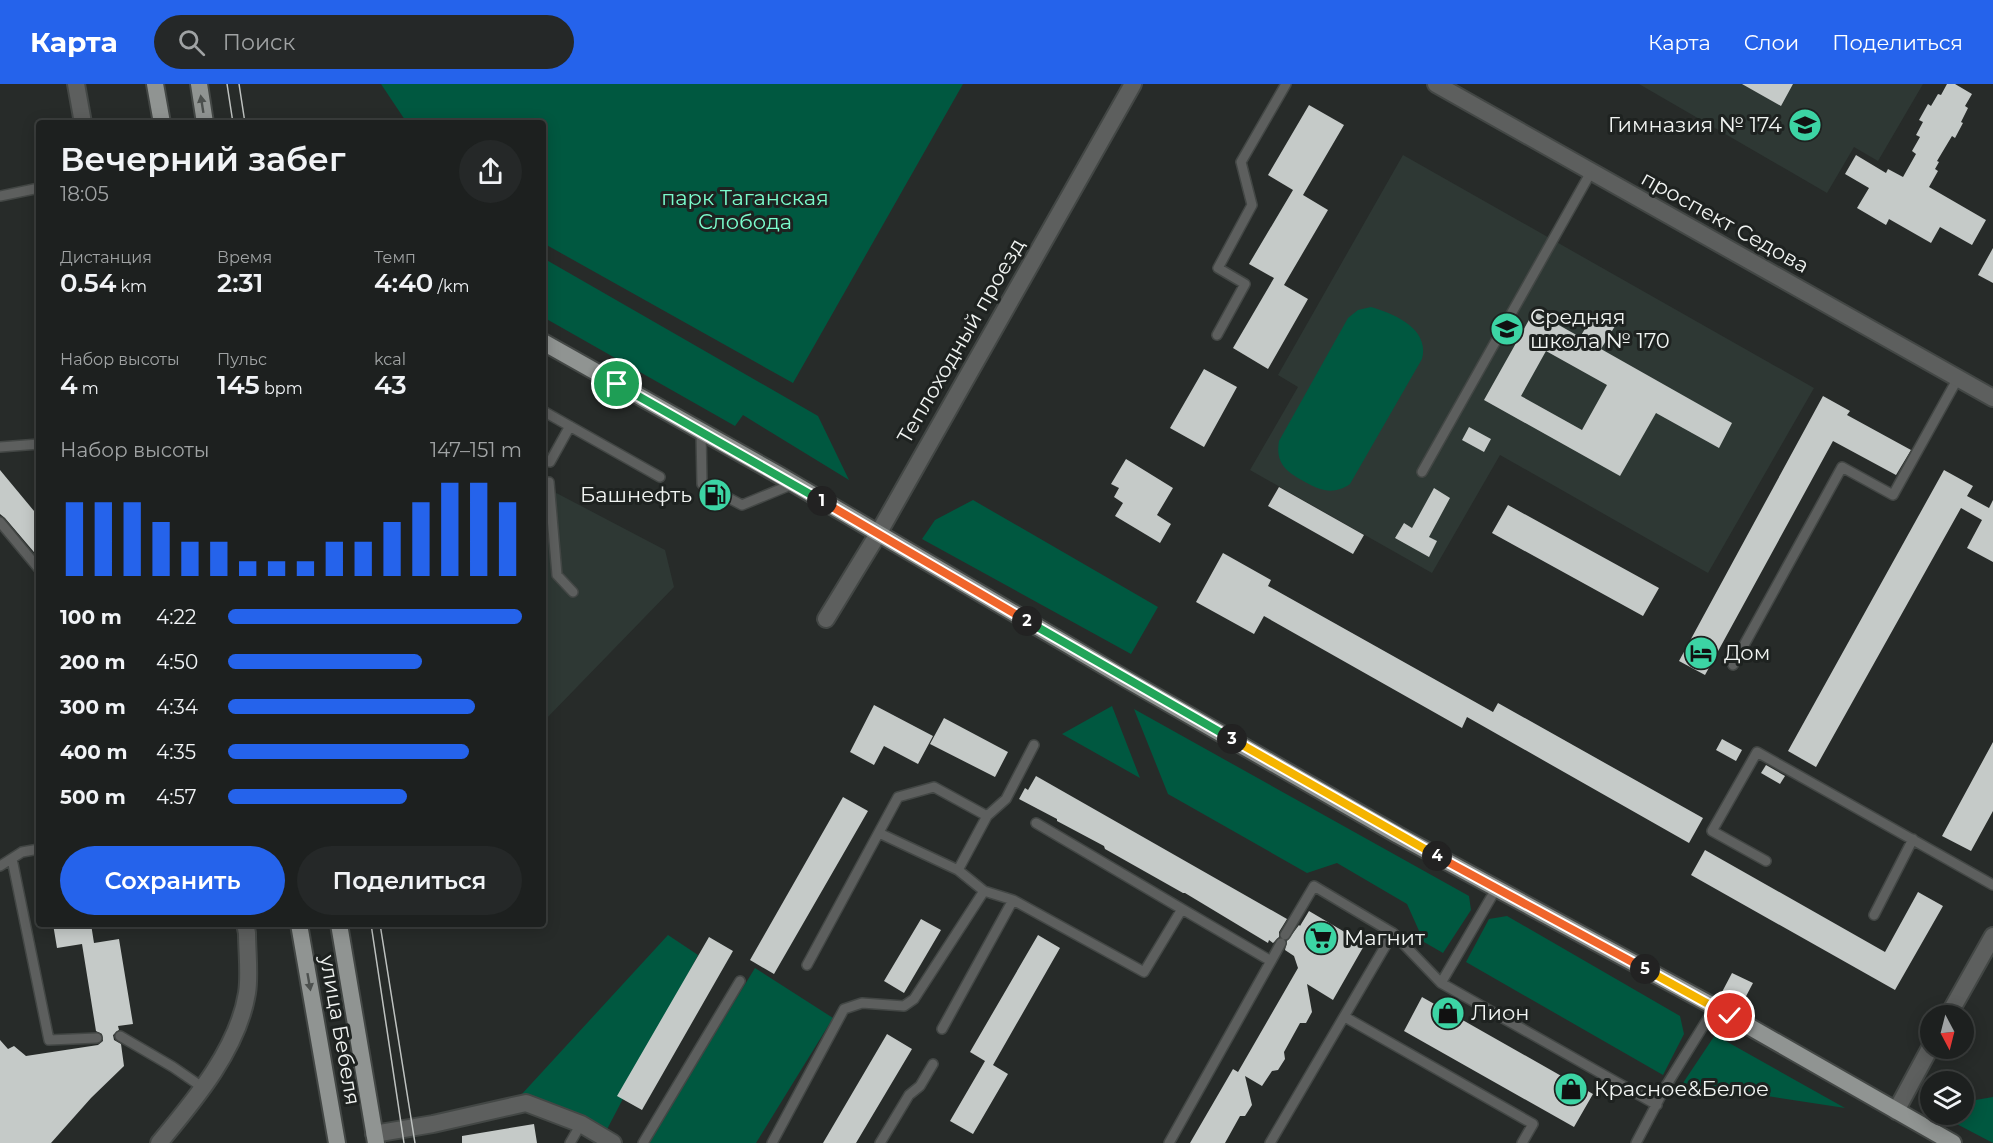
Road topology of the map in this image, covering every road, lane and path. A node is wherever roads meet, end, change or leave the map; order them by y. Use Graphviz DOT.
graph roads {
  1 [pos="75,84"];
  2 [pos="155,84"];
  3 [pos="199,84"];
  4 [pos="1133,84"];
  5 [pos="1286,84"];
  6 [pos="1436,84"];
  7 [pos="81,120"];
  8 [pos="161,120"];
  9 [pos="205,120"];
  10 [pos="1591,172"];
  11 [pos="36,190"];
  12 [pos="0,196"];
  13 [pos="1217,335"];
  14 [pos="546,344"];
  15 [pos="1958,378"];
  16 [pos="1993,398"];
  17 [pos="546,413"];
  18 [pos="570,426"];
  19 [pos="701,431"];
  20 [pos="36,444"];
  21 [pos="0,447"];
  22 [pos="549,462"];
  23 [pos="1422,472"];
  24 [pos="660,477"];
  25 [pos="549,482"];
  26 [pos="793,484"];
  27 [pos="0,522"];
  28 [pos="878,534"];
  29 [pos="36,565"];
  30 [pos="573,592"];
  31 [pos="826,619"];
  32 [pos="1733,665"];
  33 [pos="1034,745"];
  34 [pos="987,816"];
  35 [pos="1036,823"];
  36 [pos="879,833"];
  37 [pos="1913,839"];
  38 [pos="36,850"];
  39 [pos="12,859"];
  40 [pos="1766,861"];
  41 [pos="0,866"];
  42 [pos="958,870"];
  43 [pos="1993,885"];
  44 [pos="1496,889"];
  45 [pos="984,891"];
  46 [pos="1013,900"];
  47 [pos="1182,909"];
  48 [pos="1874,915"];
  49 [pos="246,927"];
  50 [pos="300,927"];
  51 [pos="340,927"];
  52 [pos="1393,933"];
  53 [pos="1993,936"];
  54 [pos="1271,961"];
  55 [pos="807,965"];
  56 [pos="740,981"];
  57 [pos="1442,983"];
  58 [pos="1954,1005"];
  59 [pos="1715,1007"];
  60 [pos="1345,1017"];
  61 [pos="942,1029"];
  62 [pos="120,1036"];
  63 [pos="97,1038"];
  64 [pos="1924,1059"];
  65 [pos="933,1064"];
  66 [pos="202,1087"];
  67 [pos="1657,1105"];
  68 [pos="1896,1111"];
  69 [pos="581,1124"];
  70 [pos="375,1139"];
  71 [pos="159,1143"];
  72 [pos="337,1143"];
  73 [pos="570,1143"];
  74 [pos="612,1143"];
  75 [pos="643,1143"];
  76 [pos="772,1143"];
  77 [pos="880,1143"];
  78 [pos="1169,1143"];
  79 [pos="1270,1143"];
  80 [pos="1522,1143"];
  81 [pos="1636,1143"];
  82 [pos="1953,1143"];
  1 -- 7 [label="street"];
  2 -- 8 [label="main road"];
  9 -- 3 [label="main road, one-way"];
  4 -- 28 [label="street, Теплоходный проезд"];
  5 -- 13 [label="lane"];
  6 -- 10 [label="street, проспект Седова"];
  10 -- 15 [label="street, проспект Седова"];
  10 -- 23 [label="lane"];
  11 -- 12 [label="lane"];
  14 -- 19 [label="main road"];
  15 -- 16 [label="street, проспект Седова"];
  15 -- 32 [label="lane"];
  17 -- 18 [label="lane"];
  18 -- 22 [label="lane"];
  18 -- 24 [label="lane"];
  19 -- 26 [label="main road"];
  19 -- 26 [label="lane"];
  20 -- 21 [label="lane"];
  25 -- 30 [label="lane"];
  26 -- 28 [label="main road"];
  27 -- 29 [label="lane"];
  28 -- 31 [label="street, Теплоходный проезд"];
  28 -- 44 [label="main road"];
  33 -- 34 [label="lane"];
  34 -- 36 [label="lane"];
  34 -- 42 [label="lane"];
  35 -- 47 [label="lane"];
  36 -- 42 [label="lane"];
  36 -- 55 [label="lane"];
  37 -- 40 [label="lane"];
  37 -- 43 [label="lane"];
  37 -- 48 [label="lane"];
  38 -- 39 [label="lane"];
  39 -- 41 [label="lane"];
  39 -- 63 [label="lane"];
  42 -- 45 [label="lane"];
  44 -- 57 [label="lane"];
  44 -- 59 [label="main road"];
  45 -- 46 [label="lane"];
  45 -- 76 [label="lane"];
  46 -- 47 [label="lane"];
  46 -- 61 [label="lane"];
  47 -- 54 [label="lane"];
  49 -- 66 [label="street"];
  50 -- 72 [label="main road, улица Бебеля, one-way"];
  51 -- 70 [label="main road, улица Бебеля"];
  52 -- 54 [label="lane"];
  52 -- 57 [label="lane"];
  52 -- 60 [label="lane"];
  53 -- 58 [label="street"];
  54 -- 78 [label="lane"];
  56 -- 75 [label="lane"];
  57 -- 67 [label="lane"];
  59 -- 67 [label="lane"];
  59 -- 68 [label="main road"];
  60 -- 79 [label="lane"];
  60 -- 80 [label="lane"];
  62 -- 66 [label="lane"];
  64 -- 68 [label="street"];
  65 -- 77 [label="lane"];
  66 -- 71 [label="street"];
  67 -- 81 [label="lane"];
  68 -- 82 [label="main road"];
  69 -- 70 [label="street"];
  69 -- 73 [label="lane"];
  69 -- 74 [label="street"];
}
